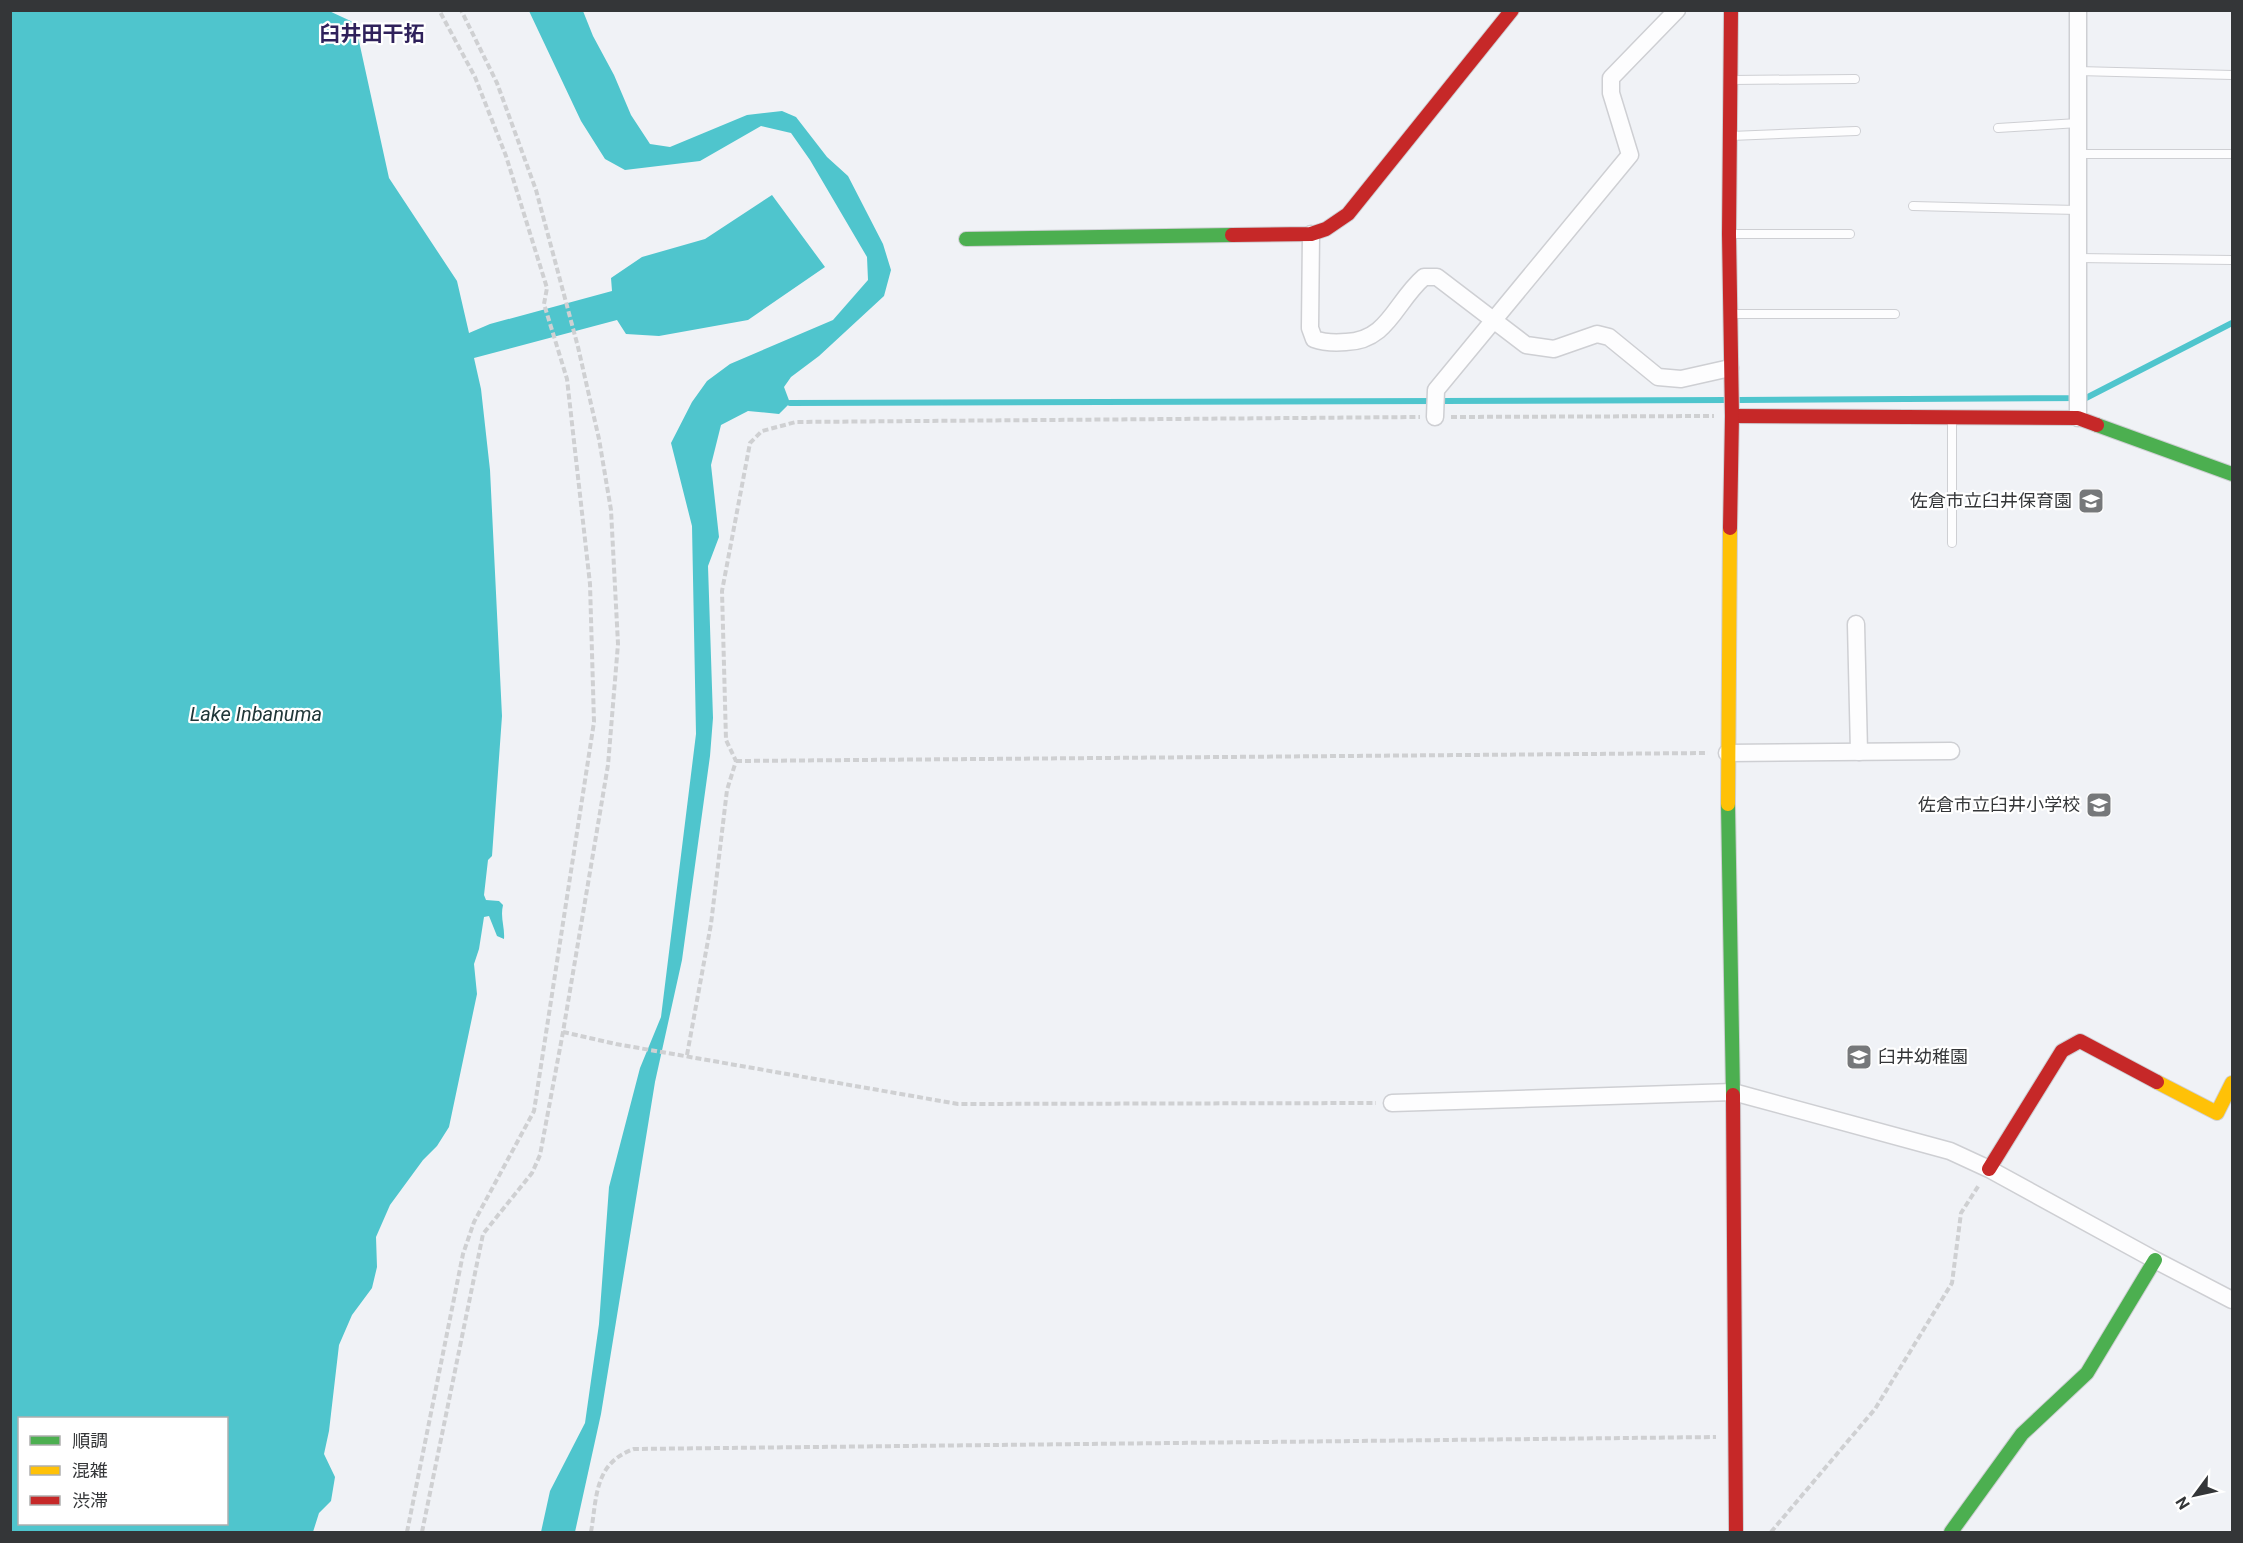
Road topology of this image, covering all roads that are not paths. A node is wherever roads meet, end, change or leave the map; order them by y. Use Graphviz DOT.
graph roads {
  1 [pos="1512,10"];
  2 [pos="1677,10"];
  3 [pos="1731,10"];
  4 [pos="2078,10"];
  5 [pos="2078,71"];
  6 [pos="2232,75"];
  7 [pos="1855,79"];
  8 [pos="1731,80"];
  9 [pos="2078,123"];
  10 [pos="1998,128"];
  11 [pos="1856,131"];
  12 [pos="1730,136"];
  13 [pos="2078,154"];
  14 [pos="2232,154"];
  15 [pos="1913,206"];
  16 [pos="2078,210"];
  17 [pos="1311,234"];
  18 [pos="1730,234"];
  19 [pos="1850,234"];
  20 [pos="966,239"];
  21 [pos="2078,258"];
  22 [pos="2232,260"];
  23 [pos="1730,314"];
  24 [pos="1895,314"];
  25 [pos="1493,321"];
  26 [pos="1730,368"];
  27 [pos="2078,405"];
  28 [pos="1435,406"];
  29 [pos="1731,412"];
  30 [pos="1952,417"];
  31 [pos="2232,474"];
  32 [pos="1952,543"];
  33 [pos="1856,624"];
  34 [pos="1951,751"];
  35 [pos="1859,752"];
  36 [pos="1727,753"];
  37 [pos="2232,1083"];
  38 [pos="1733,1092"];
  39 [pos="1392,1103"];
  40 [pos="1989,1169"];
  41 [pos="2155,1260"];
  42 [pos="2232,1300"];
  43 [pos="1736,1533"];
  44 [pos="1951,1533"];
  1 -- 17 [label="street"];
  2 -- 25 [label="street"];
  3 -- 8 [label="street"];
  4 -- 5 [label="street"];
  5 -- 6 [label="lane"];
  5 -- 9 [label="street"];
  7 -- 8 [label="lane"];
  8 -- 12 [label="street"];
  9 -- 10 [label="lane"];
  9 -- 13 [label="street"];
  11 -- 12 [label="lane"];
  12 -- 18 [label="street"];
  13 -- 14 [label="lane"];
  13 -- 16 [label="street"];
  15 -- 16 [label="lane"];
  16 -- 21 [label="street"];
  17 -- 20 [label="street"];
  17 -- 25 [label="street"];
  18 -- 19 [label="lane"];
  18 -- 23 [label="street"];
  21 -- 22 [label="lane"];
  21 -- 27 [label="street"];
  23 -- 24 [label="lane"];
  23 -- 26 [label="street"];
  25 -- 26 [label="street"];
  25 -- 28 [label="street"];
  26 -- 29 [label="street"];
  27 -- 30 [label="street"];
  27 -- 31 [label="street"];
  29 -- 30 [label="street"];
  29 -- 36 [label="street"];
  30 -- 32 [label="lane"];
  33 -- 35 [label="street"];
  34 -- 35 [label="street"];
  35 -- 36 [label="street"];
  36 -- 38 [label="street"];
  37 -- 40 [label="street"];
  38 -- 39 [label="street"];
  38 -- 40 [label="street"];
  38 -- 43 [label="street"];
  40 -- 41 [label="street"];
  41 -- 42 [label="street"];
  41 -- 44 [label="street"];
}
